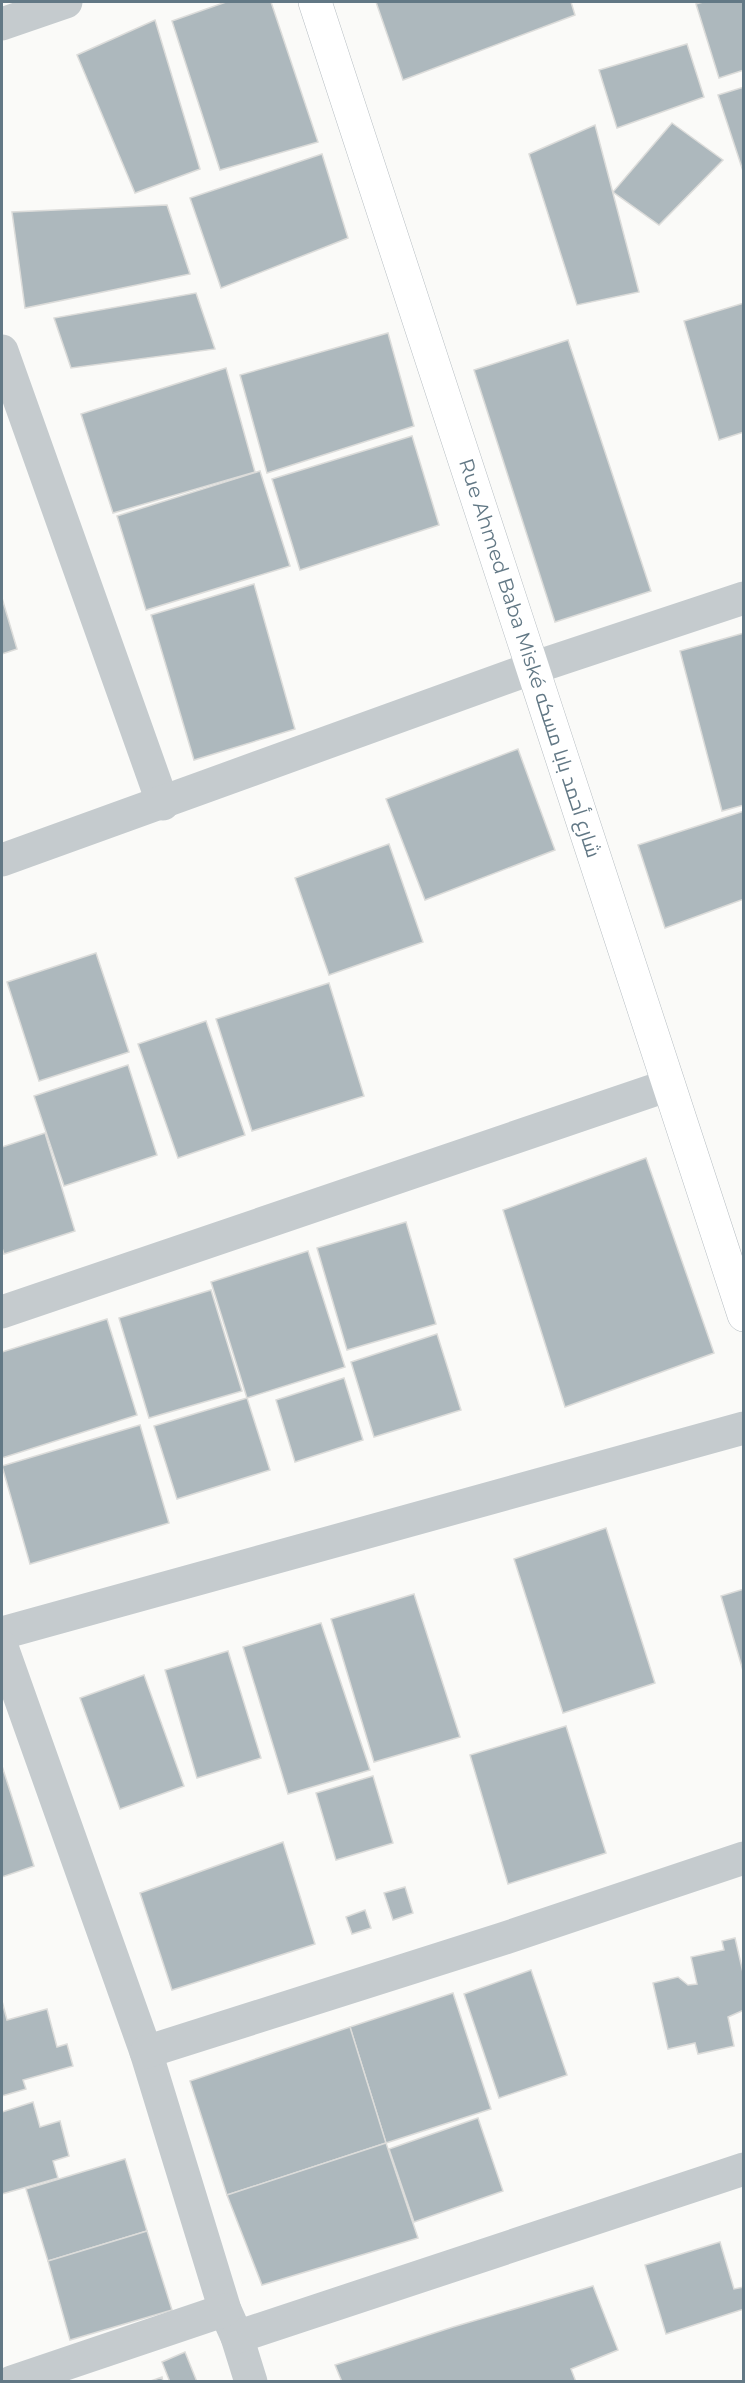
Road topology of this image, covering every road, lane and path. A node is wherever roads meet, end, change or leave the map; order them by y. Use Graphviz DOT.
graph roads {
  1 [pos="66,2"];
  2 [pos="315,2"];
  3 [pos="2,24"];
  4 [pos="2,351"];
  5 [pos="744,598"];
  6 [pos="533,668"];
  7 [pos="163,804"];
  8 [pos="2,860"];
  9 [pos="669,1084"];
  10 [pos="2,1312"];
  11 [pos="744,1315"];
  12 [pos="744,1428"];
  13 [pos="2,1633"];
  14 [pos="2,1647"];
  15 [pos="744,1858"];
  16 [pos="146,2052"];
  17 [pos="744,2169"];
  18 [pos="231,2324"];
  19 [pos="12,2382"];
  20 [pos="251,2382"];
  1 -- 3 [label="street"];
  2 -- 6 [label="street, Rue Ahmed Baba Miské شارع أحمد بابا مسكه"];
  4 -- 7 [label="street"];
  5 -- 6 [label="street"];
  6 -- 7 [label="street"];
  6 -- 9 [label="street, Rue Ahmed Baba Miské شارع أحمد بابا مسكه"];
  7 -- 8 [label="street"];
  9 -- 10 [label="street"];
  9 -- 11 [label="street, Rue Ahmed Baba Miské شارع أحمد بابا مسكه"];
  12 -- 13 [label="street"];
  14 -- 16 [label="street"];
  15 -- 16 [label="street"];
  16 -- 18 [label="street"];
  17 -- 18 [label="street"];
  18 -- 19 [label="street"];
  18 -- 20 [label="street"];
}
